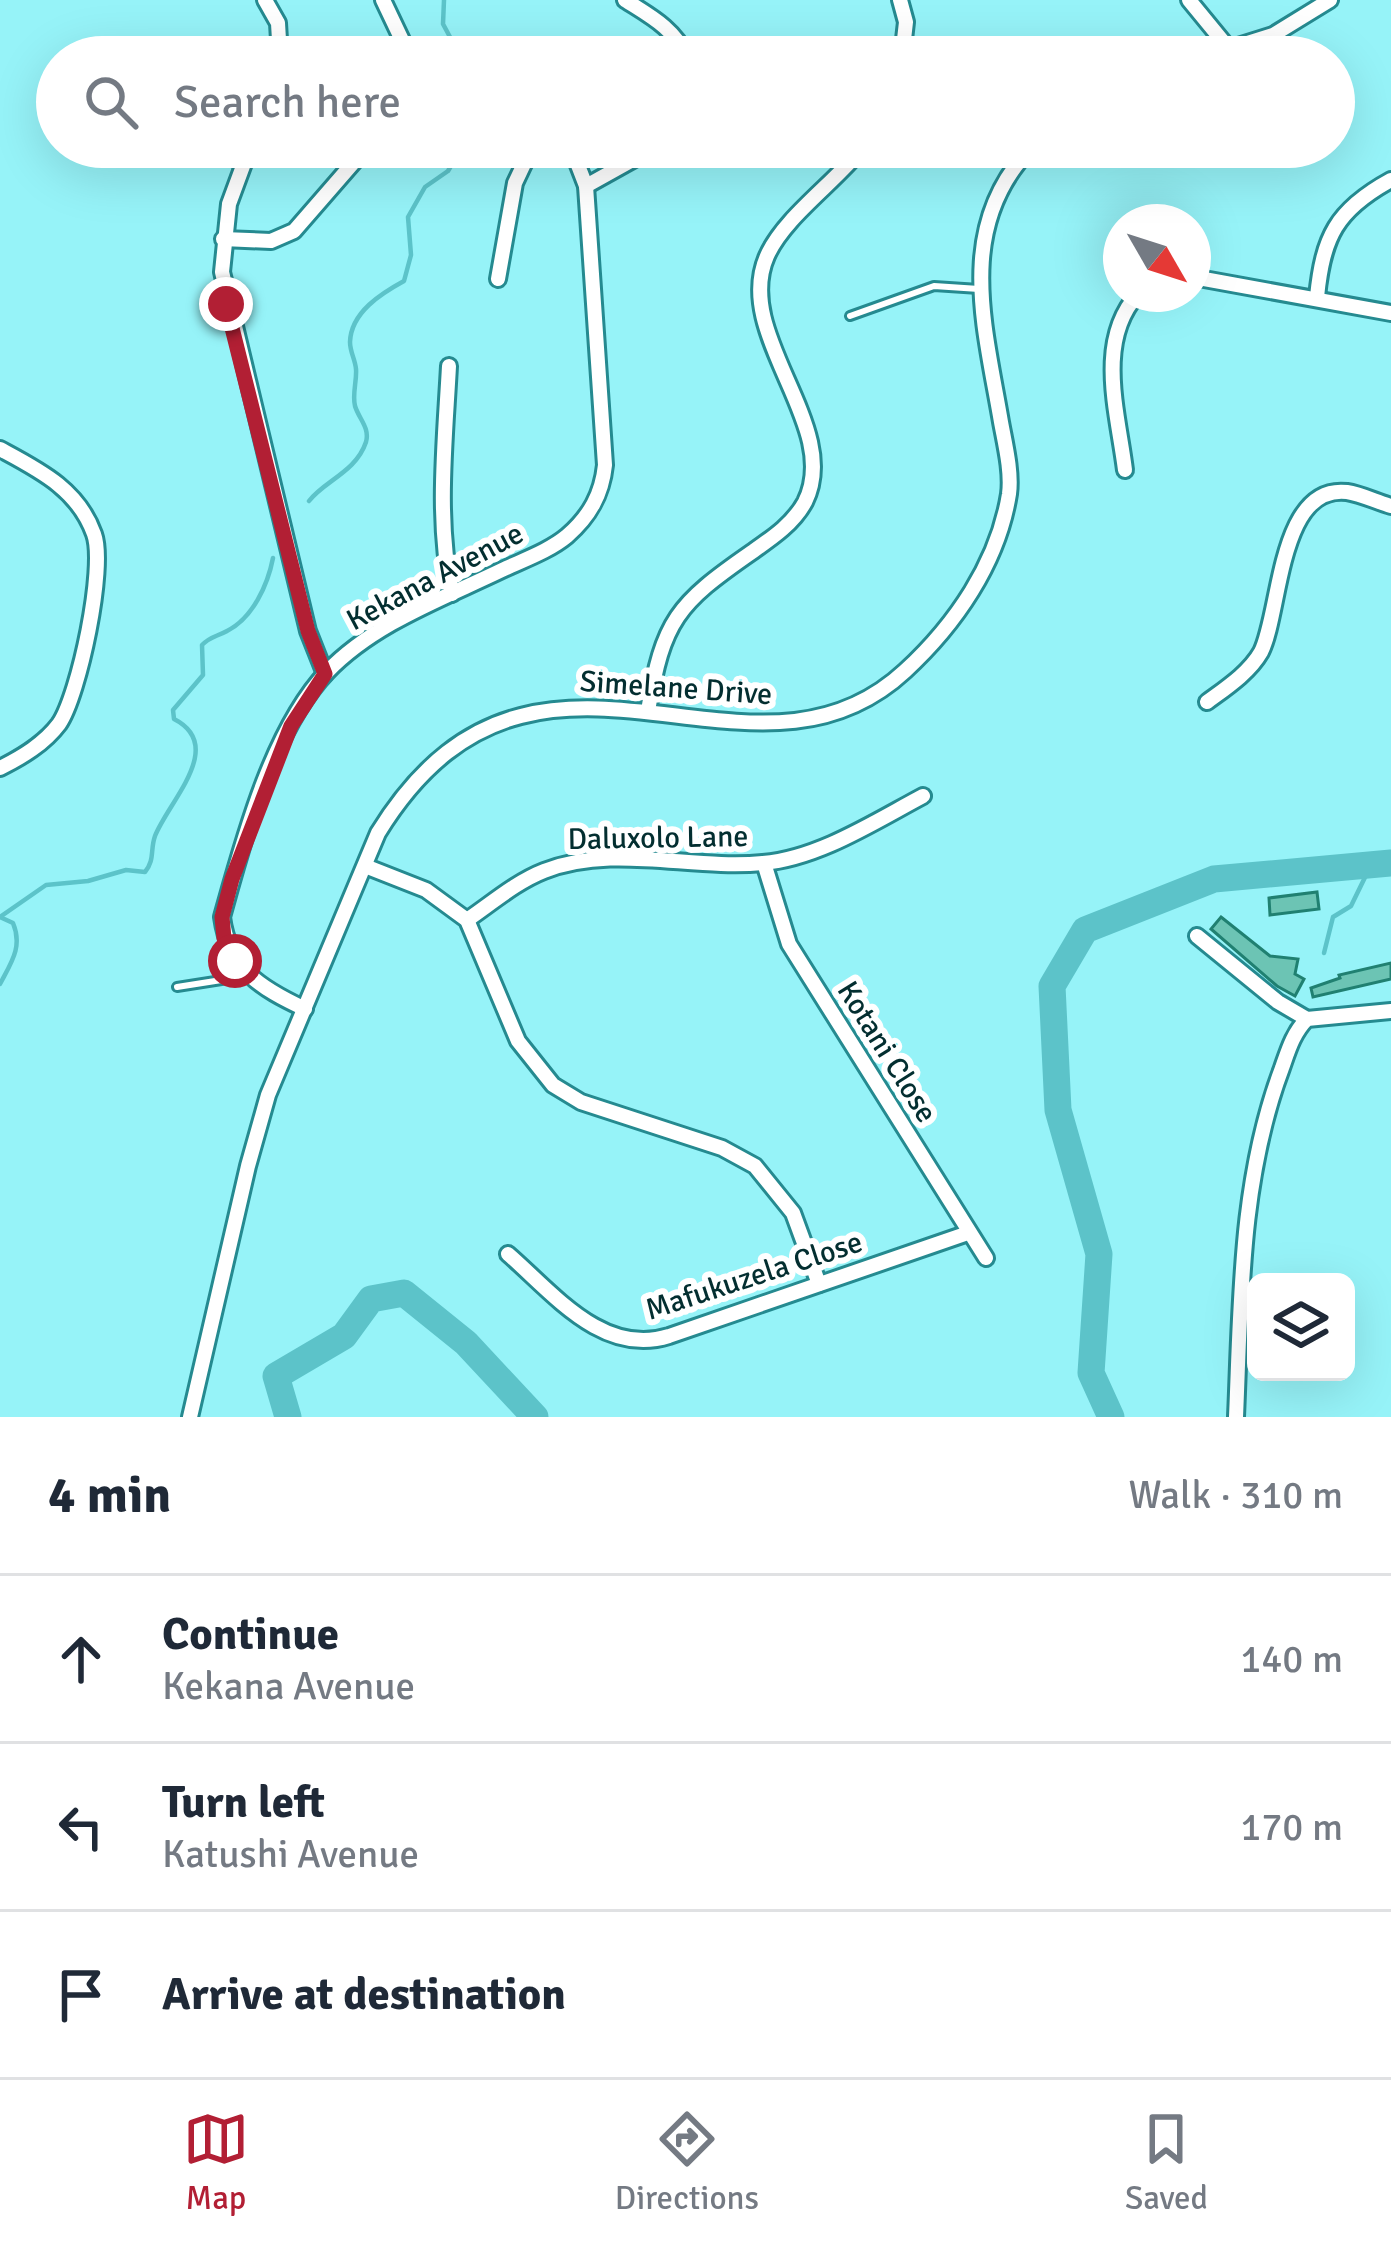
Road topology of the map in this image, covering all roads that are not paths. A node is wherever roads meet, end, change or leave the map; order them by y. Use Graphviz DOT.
graph roads {
  1 [pos="265,0"];
  2 [pos="383,0"];
  3 [pos="625,0"];
  4 [pos="900,0"];
  5 [pos="1189,0"];
  6 [pos="1330,0"];
  7 [pos="279,36"];
  8 [pos="400,36"];
  9 [pos="674,36"];
  10 [pos="904,36"];
  11 [pos="1218,36"];
  12 [pos="1271,36"];
  13 [pos="242,168"];
  14 [pos="349,168"];
  15 [pos="522,168"];
  16 [pos="579,168"];
  17 [pos="618,168"];
  18 [pos="847,168"];
  19 [pos="1016,168"];
  20 [pos="1391,180"];
  21 [pos="586,186"];
  22 [pos="223,239"];
  23 [pos="498,279"];
  24 [pos="1211,281"];
  25 [pos="979,289"];
  26 [pos="1317,297"];
  27 [pos="1126,312"];
  28 [pos="1391,313"];
  29 [pos="850,316"];
  30 [pos="449,366"];
  31 [pos="0,449"];
  32 [pos="1125,470"];
  33 [pos="1391,506"];
  34 [pos="452,594"];
  35 [pos="325,674"];
  36 [pos="1207,702"];
  37 [pos="648,711"];
  38 [pos="0,768"];
  39 [pos="923,796"];
  40 [pos="764,863"];
  41 [pos="365,866"];
  42 [pos="467,920"];
  43 [pos="1197,936"];
  44 [pos="247,976"];
  45 [pos="177,987"];
  46 [pos="305,1009"];
  47 [pos="1391,1011"];
  48 [pos="1312,1018"];
  49 [pos="968,1233"];
  50 [pos="508,1254"];
  51 [pos="986,1258"];
  52 [pos="820,1284"];
  53 [pos="190,1417"];
  54 [pos="1236,1417"];
  1 -- 7 [label="street"];
  2 -- 8 [label="street"];
  3 -- 9 [label="street"];
  4 -- 10 [label="street"];
  5 -- 11 [label="street"];
  6 -- 12 [label="street"];
  13 -- 22 [label="street"];
  14 -- 22 [label="street"];
  15 -- 23 [label="street"];
  16 -- 21 [label="street, Kekana Avenue"];
  17 -- 21 [label="street"];
  18 -- 37 [label="street"];
  19 -- 25 [label="street, Simelane Drive"];
  20 -- 26 [label="street"];
  21 -- 34 [label="street, Kekana Avenue"];
  22 -- 35 [label="street"];
  24 -- 26 [label="street"];
  25 -- 29 [label="lane"];
  25 -- 37 [label="street, Simelane Drive"];
  26 -- 28 [label="street"];
  27 -- 32 [label="street"];
  30 -- 34 [label="street"];
  31 -- 38 [label="street"];
  33 -- 36 [label="street"];
  34 -- 35 [label="street, Kekana Avenue"];
  35 -- 44 [label="street, Kekana Avenue"];
  37 -- 41 [label="street, Simelane Drive"];
  39 -- 40 [label="street, Daluxolo Lane"];
  40 -- 42 [label="street, Daluxolo Lane"];
  40 -- 49 [label="street, Kotani Close"];
  41 -- 42 [label="street"];
  41 -- 46 [label="street, Simelane Drive"];
  42 -- 52 [label="street"];
  43 -- 48 [label="street"];
  44 -- 45 [label="lane"];
  44 -- 46 [label="street"];
  46 -- 53 [label="street, Simelane Drive"];
  47 -- 48 [label="street"];
  48 -- 54 [label="street"];
  49 -- 51 [label="street, Kotani Close"];
  49 -- 52 [label="street, Mafukuzela Close"];
  50 -- 52 [label="street, Mafukuzela Close"];
}
